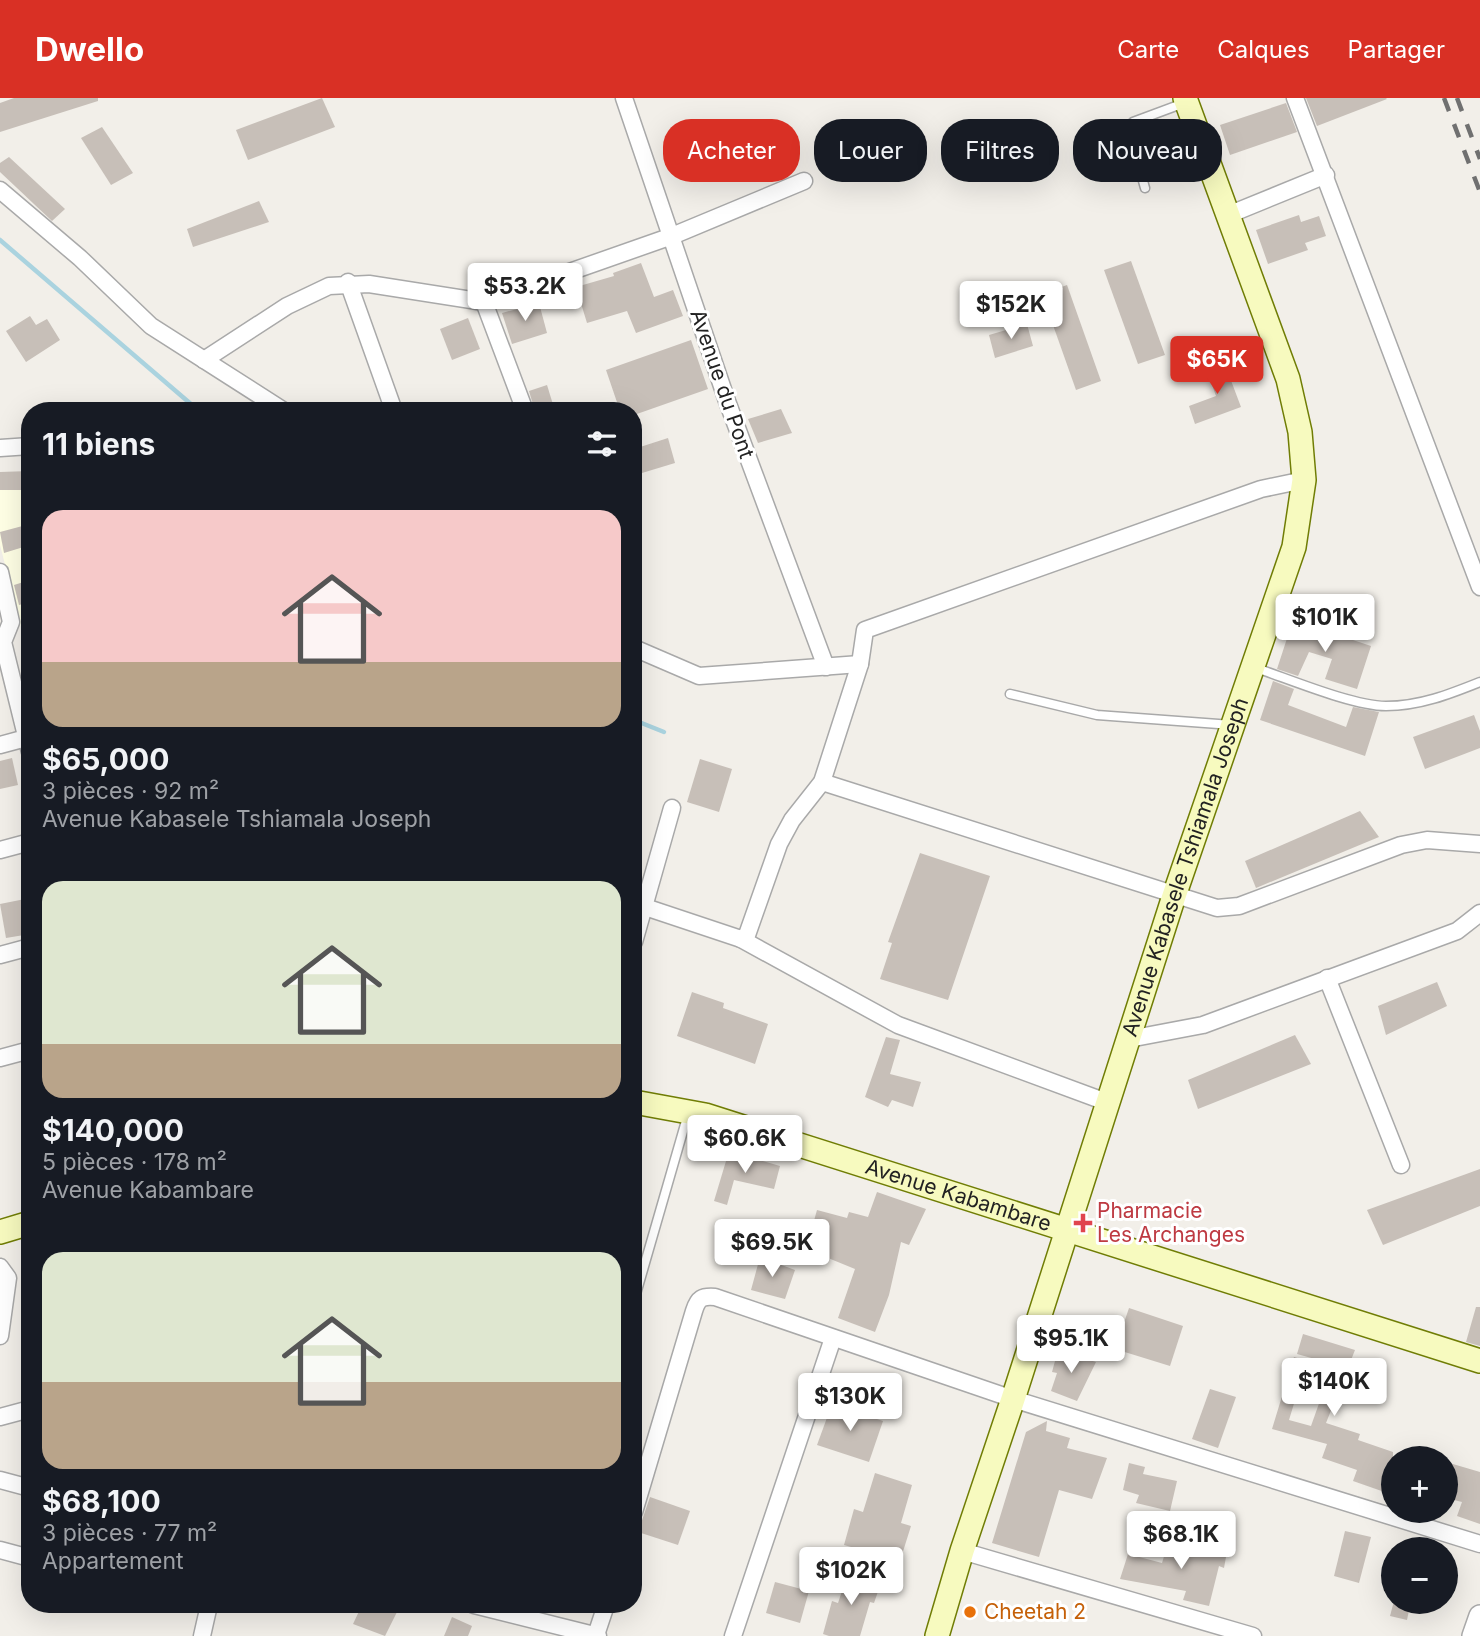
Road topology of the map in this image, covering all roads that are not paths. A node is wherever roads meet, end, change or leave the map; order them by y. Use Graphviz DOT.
graph roads {
  1 [pos="624,98"];
  2 [pos="1295,98"];
  3 [pos="1186,100"];
  4 [pos="1326,175"];
  5 [pos="804,181"];
  6 [pos="1145,188"];
  7 [pos="0,190"];
  8 [pos="1228,215"];
  9 [pos="672,236"];
  10 [pos="348,282"];
  11 [pos="484,302"];
  12 [pos="204,360"];
  13 [pos="270,402"];
  14 [pos="391,402"];
  15 [pos="521,402"];
  16 [pos="21,447"];
  17 [pos="0,449"];
  18 [pos="1304,480"];
  19 [pos="0,572"];
  20 [pos="1480,587"];
  21 [pos="1,643"];
  22 [pos="642,651"];
  23 [pos="859,664"];
  24 [pos="826,667"];
  25 [pos="1253,667"];
  26 [pos="1480,682"];
  27 [pos="1010,694"];
  28 [pos="21,699"];
  29 [pos="1235,725"];
  30 [pos="0,745"];
  31 [pos="21,745"];
  32 [pos="822,782"];
  33 [pos="673,808"];
  34 [pos="21,844"];
  35 [pos="1480,844"];
  36 [pos="0,850"];
  37 [pos="1174,896"];
  38 [pos="645,906"];
  39 [pos="1480,913"];
  40 [pos="642,916"];
  41 [pos="741,939"];
  42 [pos="21,949"];
  43 [pos="0,955"];
  44 [pos="1327,978"];
  45 [pos="1129,1040"];
  46 [pos="21,1052"];
  47 [pos="0,1058"];
  48 [pos="642,1103"];
  49 [pos="1109,1103"];
  50 [pos="689,1111"];
  51 [pos="1401,1166"];
  52 [pos="21,1226"];
  53 [pos="0,1232"];
  54 [pos="1068,1232"];
  55 [pos="0,1267"];
  56 [pos="642,1273"];
  57 [pos="0,1336"];
  58 [pos="833,1338"];
  59 [pos="1480,1361"];
  60 [pos="1013,1399"];
  61 [pos="21,1411"];
  62 [pos="0,1417"];
  63 [pos="0,1480"];
  64 [pos="642,1485"];
  65 [pos="21,1486"];
  66 [pos="1480,1544"];
  67 [pos="0,1550"];
  68 [pos="961,1551"];
  69 [pos="21,1556"];
  70 [pos="207,1613"];
  71 [pos="501,1613"];
  72 [pos="604,1613"];
  73 [pos="1480,1616"];
  74 [pos="570,1633"];
  75 [pos="202,1636"];
  76 [pos="597,1636"];
  77 [pos="733,1636"];
  78 [pos="937,1636"];
  79 [pos="1253,1636"];
  80 [pos="1474,1636"];
  1 -- 9 [label="street, Avenue du Pont"];
  2 -- 4 [label="street"];
  3 -- 6 [label="lane"];
  3 -- 8 [label="main road, Avenue Kabasele Tshiamala Joseph"];
  4 -- 8 [label="street"];
  4 -- 20 [label="street"];
  5 -- 9 [label="street"];
  7 -- 12 [label="street"];
  8 -- 18 [label="main road, Avenue Kabasele Tshiamala Joseph"];
  9 -- 11 [label="street"];
  9 -- 24 [label="street, Avenue du Pont"];
  10 -- 11 [label="street"];
  10 -- 12 [label="street"];
  10 -- 14 [label="street"];
  11 -- 15 [label="street"];
  12 -- 13 [label="street"];
  16 -- 17 [label="street"];
  18 -- 23 [label="street"];
  18 -- 25 [label="main road, Avenue Kabasele Tshiamala Joseph"];
  19 -- 21 [label="street"];
  21 -- 28 [label="street"];
  22 -- 24 [label="street"];
  23 -- 24 [label="street"];
  23 -- 32 [label="street"];
  25 -- 26 [label="lane"];
  25 -- 29 [label="main road, Avenue Kabasele Tshiamala Joseph"];
  27 -- 29 [label="lane"];
  29 -- 37 [label="main road, Avenue Kabasele Tshiamala Joseph"];
  30 -- 31 [label="street"];
  32 -- 37 [label="street"];
  32 -- 41 [label="street"];
  33 -- 38 [label="street"];
  34 -- 36 [label="street"];
  35 -- 37 [label="street"];
  37 -- 45 [label="main road, Avenue Kabasele Tshiamala Joseph"];
  38 -- 40 [label="street"];
  38 -- 41 [label="street"];
  39 -- 44 [label="street"];
  41 -- 49 [label="street"];
  42 -- 43 [label="street"];
  44 -- 45 [label="street"];
  44 -- 51 [label="street"];
  45 -- 49 [label="main road, Avenue Kabasele Tshiamala Joseph"];
  46 -- 47 [label="street"];
  48 -- 50 [label="main road, Avenue Kabambare"];
  49 -- 54 [label="main road, Avenue Kabasele Tshiamala Joseph"];
  50 -- 54 [label="main road, Avenue Kabambare"];
  50 -- 56 [label="lane"];
  52 -- 53 [label="main road"];
  54 -- 59 [label="main road, Avenue Kabambare"];
  54 -- 60 [label="main road, Avenue Kabasele Tshiamala Joseph"];
  55 -- 57 [label="street"];
  58 -- 60 [label="street"];
  58 -- 64 [label="street"];
  58 -- 77 [label="street"];
  60 -- 66 [label="street"];
  60 -- 68 [label="main road, Avenue Kabasele Tshiamala Joseph"];
  61 -- 62 [label="street"];
  63 -- 65 [label="street"];
  67 -- 69 [label="street"];
  68 -- 78 [label="main road, Avenue Kabasele Tshiamala Joseph"];
  68 -- 79 [label="street"];
  70 -- 75 [label="street"];
  71 -- 74 [label="street"];
  72 -- 76 [label="street"];
  73 -- 80 [label="street"];
  74 -- 76 [label="street"];
}
